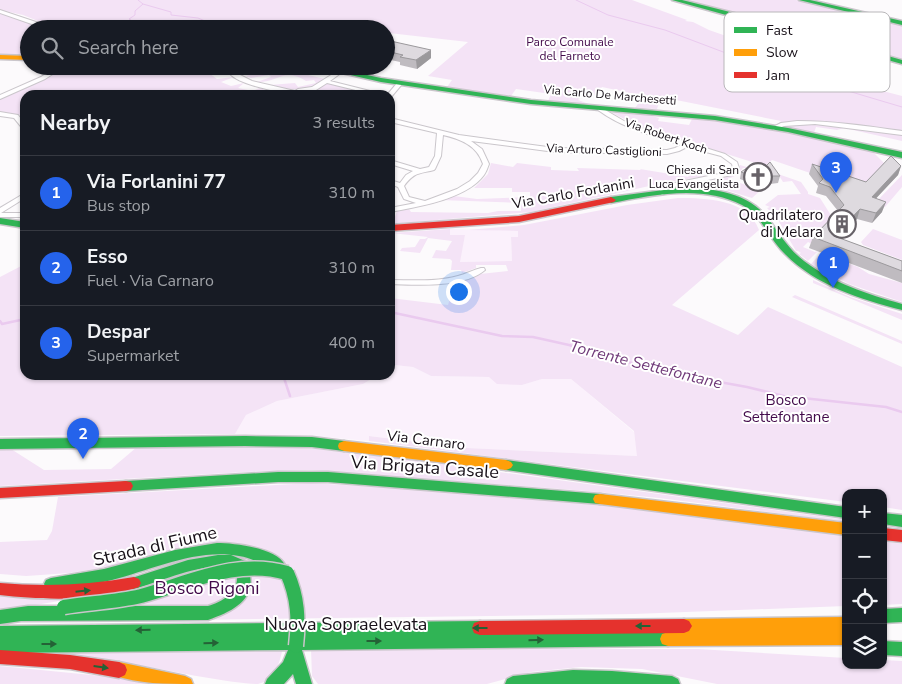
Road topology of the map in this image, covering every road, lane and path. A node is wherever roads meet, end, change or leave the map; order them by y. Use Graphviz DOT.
graph roads {
  1 [pos="675,0"];
  2 [pos="802,0"];
  3 [pos="0,11"];
  4 [pos="726,12"];
  5 [pos="854,12"];
  6 [pos="26,20"];
  7 [pos="1,57"];
  8 [pos="20,58"];
  9 [pos="48,75"];
  10 [pos="236,75"];
  11 [pos="334,75"];
  12 [pos="356,75"];
  13 [pos="325,81"];
  14 [pos="400,83"];
  15 [pos="286,90"];
  16 [pos="310,90"];
  17 [pos="362,90"];
  18 [pos="394,90"];
  19 [pos="0,97"];
  20 [pos="600,109"];
  21 [pos="0,114"];
  22 [pos="20,121"];
  23 [pos="395,121"];
  24 [pos="774,128"];
  25 [pos="440,133"];
  26 [pos="902,134"];
  27 [pos="459,137"];
  28 [pos="687,144"];
  29 [pos="899,159"];
  30 [pos="395,163"];
  31 [pos="418,170"];
  32 [pos="395,184"];
  33 [pos="401,186"];
  34 [pos="662,193"];
  35 [pos="20,198"];
  36 [pos="422,203"];
  37 [pos="395,209"];
  38 [pos="0,211"];
  39 [pos="0,215"];
  40 [pos="20,215"];
  41 [pos="0,221"];
  42 [pos="20,224"];
  43 [pos="395,228"];
  44 [pos="481,270"];
  45 [pos="395,282"];
  46 [pos="902,307"];
  47 [pos="0,444"];
  48 [pos="0,493"];
  49 [pos="842,512"];
  50 [pos="887,519"];
  51 [pos="902,521"];
  52 [pos="842,528"];
  53 [pos="887,534"];
  54 [pos="902,536"];
  55 [pos="287,573"];
  56 [pos="0,583"];
  57 [pos="0,589"];
  58 [pos="17,614"];
  59 [pos="902,615"];
  60 [pos="887,616"];
  61 [pos="0,617"];
  62 [pos="842,618"];
  63 [pos="842,624"];
  64 [pos="887,624"];
  65 [pos="902,624"];
  66 [pos="691,626"];
  67 [pos="0,633"];
  68 [pos="842,638"];
  69 [pos="887,638"];
  70 [pos="902,638"];
  71 [pos="693,640"];
  72 [pos="0,646"];
  73 [pos="842,646"];
  74 [pos="887,648"];
  75 [pos="296,649"];
  76 [pos="902,649"];
  77 [pos="0,657"];
  78 [pos="185,684"];
  79 [pos="274,684"];
  80 [pos="304,684"];
  81 [pos="514,684"];
  82 [pos="672,684"];
  1 -- 4 [label="main road"];
  2 -- 5 [label="main road"];
  3 -- 6 [label="street"];
  7 -- 8 [label="main road"];
  9 -- 19 [label="street"];
  10 -- 15 [label="street"];
  11 -- 13 [label="street"];
  12 -- 14 [label="main road, Via Carlo De Marchesetti"];
  13 -- 16 [label="street"];
  13 -- 17 [label="street"];
  14 -- 18 [label="street"];
  14 -- 20 [label="main road, Via Carlo De Marchesetti"];
  20 -- 24 [label="main road, Via Carlo De Marchesetti"];
  20 -- 28 [label="street, Via Robert Koch"];
  21 -- 22 [label="street"];
  23 -- 25 [label="street, Via Arturo Castiglioni"];
  24 -- 26 [label="street"];
  24 -- 29 [label="main road, Via Carlo De Marchesetti"];
  25 -- 27 [label="street, Via Arturo Castiglioni"];
  25 -- 31 [label="street"];
  27 -- 28 [label="street, Via Arturo Castiglioni"];
  27 -- 36 [label="street"];
  28 -- 34 [label="street, Via Robert Koch"];
  30 -- 31 [label="street"];
  31 -- 33 [label="street"];
  32 -- 33 [label="street"];
  33 -- 36 [label="street"];
  34 -- 43 [label="main road, Via Carlo Forlanini"];
  34 -- 46 [label="main road, Via Carlo Forlanini"];
  35 -- 38 [label="street"];
  36 -- 37 [label="street"];
  39 -- 40 [label="street"];
  41 -- 42 [label="main road"];
  44 -- 45 [label="street"];
  47 -- 49 [label="main road, Via Carnaro"];
  48 -- 52 [label="main road, Via Brigata Casale"];
  50 -- 51 [label="main road"];
  53 -- 54 [label="main road"];
  55 -- 56 [label="main road, Strada di Fiume"];
  55 -- 58 [label="main road, bridge"];
  55 -- 75 [label="main road, bridge"];
  57 -- 58 [label="main road, one-way"];
  58 -- 61 [label="main road"];
  59 -- 60 [label="main road"];
  62 -- 66 [label="main road"];
  63 -- 66 [label="main road"];
  64 -- 65 [label="main road"];
  66 -- 67 [label="main road, Nuova Sopraelevata, one-way"];
  68 -- 71 [label="main road"];
  69 -- 70 [label="main road"];
  72 -- 71 [label="main road, Nuova Sopraelevata, one-way"];
  71 -- 73 [label="main road"];
  74 -- 76 [label="main road"];
  75 -- 79 [label="main road"];
  75 -- 80 [label="main road"];
  77 -- 78 [label="main road, one-way"];
  81 -- 82 [label="main road"];
}
